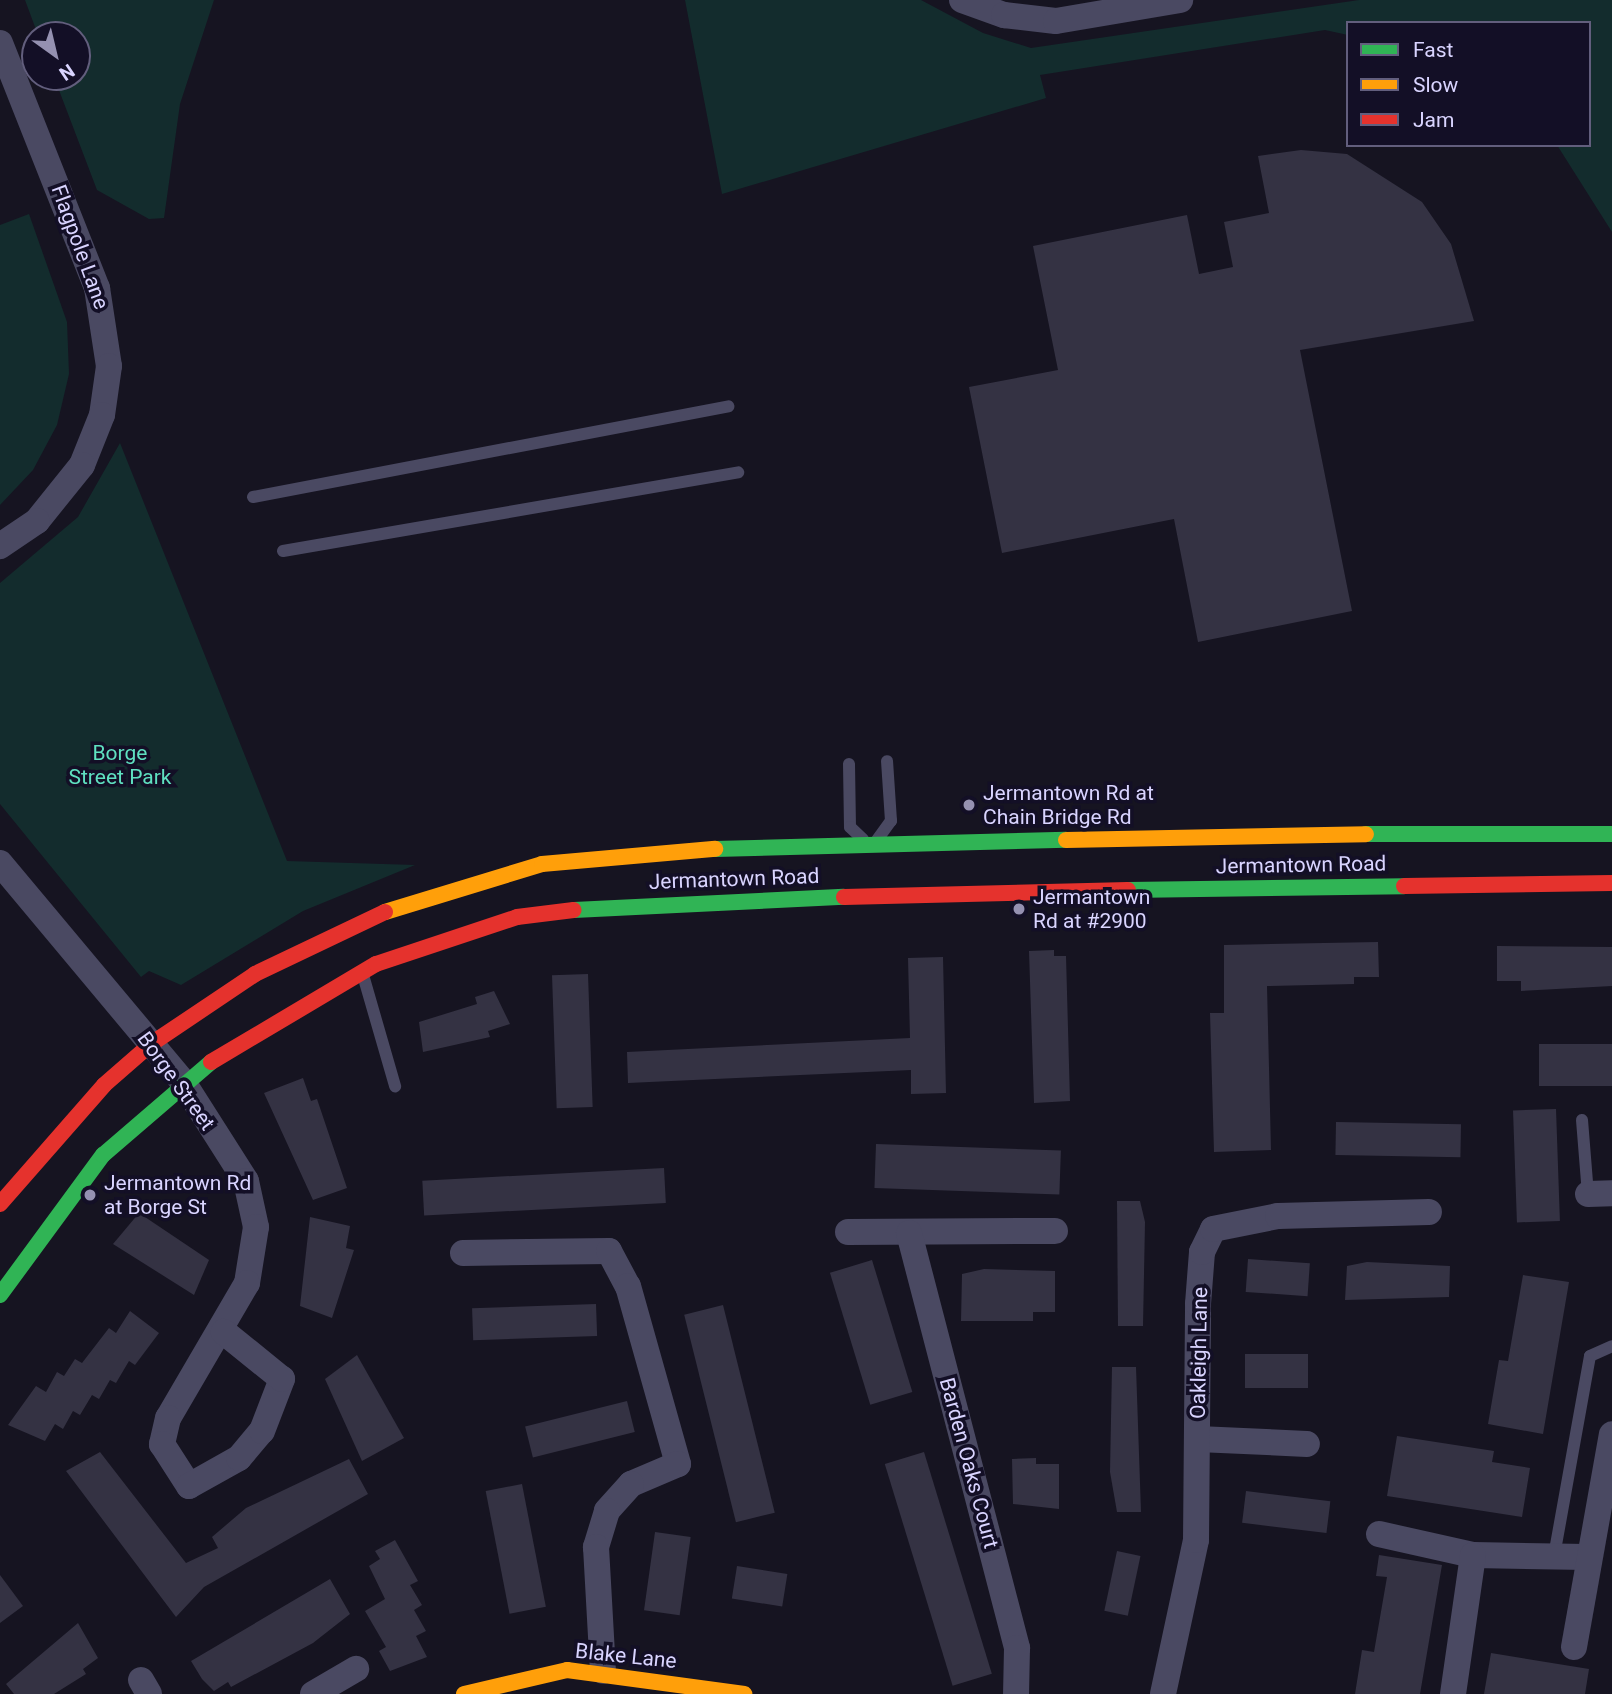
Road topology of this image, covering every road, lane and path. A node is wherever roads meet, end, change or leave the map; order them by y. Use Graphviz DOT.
graph roads {
  1 [pos="962,0"];
  2 [pos="1180,0"];
  3 [pos="0,43"];
  4 [pos="728,406"];
  5 [pos="738,472"];
  6 [pos="253,497"];
  7 [pos="0,546"];
  8 [pos="283,551"];
  9 [pos="887,761"];
  10 [pos="849,764"];
  11 [pos="1612,834"];
  12 [pos="872,847"];
  13 [pos="0,863"];
  14 [pos="1612,883"];
  15 [pos="361,972"];
  16 [pos="151,1044"];
  17 [pos="183,1082"];
  18 [pos="395,1086"];
  19 [pos="1582,1120"];
  20 [pos="1600,1194"];
  21 [pos="2,1197"];
  22 [pos="1429,1212"];
  23 [pos="848,1231"];
  24 [pos="1055,1231"];
  25 [pos="909,1233"];
  26 [pos="463,1253"];
  27 [pos="0,1295"];
  28 [pos="224,1332"];
  29 [pos="1612,1346"];
  30 [pos="1612,1434"];
  31 [pos="1198,1439"];
  32 [pos="1307,1444"];
  33 [pos="1379,1534"];
  34 [pos="1473,1555"];
  35 [pos="1554,1556"];
  36 [pos="1587,1557"];
  37 [pos="1574,1647"];
  38 [pos="356,1669"];
  39 [pos="603,1671"];
  40 [pos="313,1694"];
  41 [pos="464,1694"];
  42 [pos="744,1694"];
  43 [pos="1016,1694"];
  44 [pos="1163,1694"];
  45 [pos="1453,1694"];
  1 -- 2 [label="street"];
  3 -- 7 [label="street, Flagpole Lane"];
  4 -- 6 [label="lane"];
  5 -- 8 [label="lane"];
  9 -- 12 [label="lane"];
  10 -- 12 [label="lane"];
  11 -- 12 [label="main road, Jermantown Road"];
  12 -- 16 [label="main road, Jermantown Road"];
  13 -- 16 [label="street, Borge Street"];
  14 -- 15 [label="main road, Jermantown Road"];
  15 -- 17 [label="main road, Jermantown Road"];
  15 -- 18 [label="lane"];
  16 -- 17 [label="street, Borge Street"];
  16 -- 21 [label="main road, Jermantown Road"];
  17 -- 27 [label="main road, Jermantown Road"];
  17 -- 28 [label="street, Borge Street"];
  19 -- 20 [label="lane"];
  22 -- 31 [label="street, Oakleigh Lane"];
  23 -- 25 [label="street"];
  24 -- 25 [label="street"];
  25 -- 43 [label="street, Barden Oaks Court"];
  26 -- 39 [label="street"];
  28 -- 28 [label="street, Borge Street"];
  29 -- 35 [label="lane"];
  30 -- 36 [label="street"];
  31 -- 32 [label="street"];
  31 -- 44 [label="street, Oakleigh Lane"];
  33 -- 34 [label="street"];
  34 -- 35 [label="street"];
  34 -- 45 [label="street"];
  35 -- 36 [label="street"];
  36 -- 37 [label="street"];
  38 -- 40 [label="street"];
  39 -- 41 [label="main road, Blake Lane"];
  39 -- 42 [label="main road, Blake Lane"];
}
